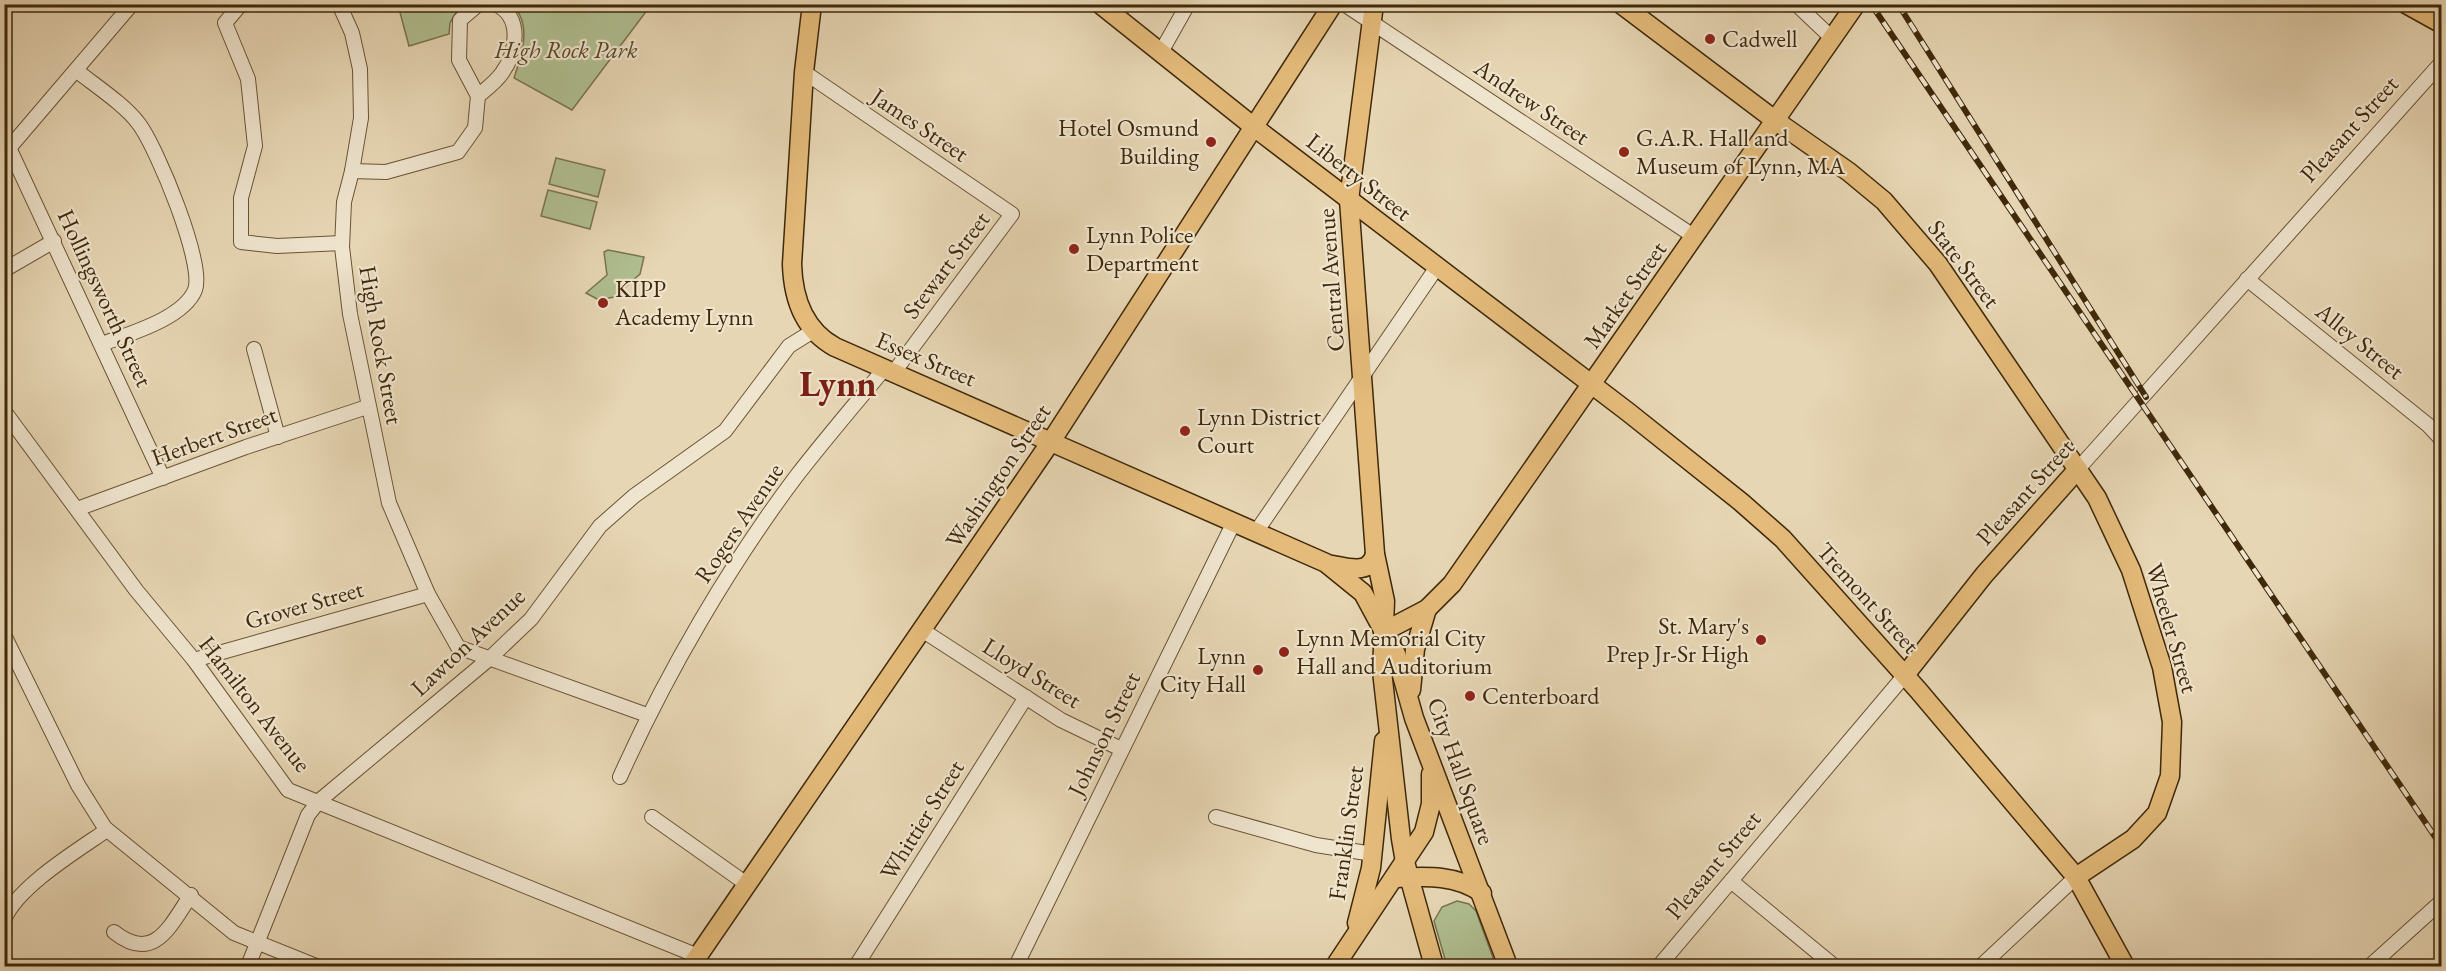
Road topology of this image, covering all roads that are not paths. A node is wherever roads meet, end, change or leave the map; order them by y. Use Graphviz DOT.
graph roads {
  1 [pos="132,4"];
  2 [pos="241,4"];
  3 [pos="339,4"];
  4 [pos="479,4"];
  5 [pos="495,4"];
  6 [pos="812,4"];
  7 [pos="1100,4"];
  8 [pos="1188,4"];
  9 [pos="1333,4"];
  10 [pos="1344,4"];
  11 [pos="1621,4"];
  12 [pos="1796,4"];
  13 [pos="1856,4"];
  14 [pos="2406,4"];
  15 [pos="1372,14"];
  16 [pos="2442,24"];
  17 [pos="1833,39"];
  18 [pos="1161,52"];
  19 [pos="2442,62"];
  20 [pos="77,71"];
  21 [pos="804,72"];
  22 [pos="478,96"];
  23 [pos="1776,121"];
  24 [pos="1254,127"];
  25 [pos="7,142"];
  26 [pos="352,171"];
  27 [pos="1349,200"];
  28 [pos="1012,214"];
  29 [pos="1695,237"];
  30 [pos="54,241"];
  31 [pos="342,243"];
  32 [pos="1437,267"];
  33 [pos="4,270"];
  34 [pos="2247,279"];
  35 [pos="813,331"];
  36 [pos="102,344"];
  37 [pos="254,349"];
  38 [pos="889,370"];
  39 [pos="1361,378"];
  40 [pos="1591,386"];
  41 [pos="367,407"];
  42 [pos="4,411"];
  43 [pos="278,437"];
  44 [pos="2442,440"];
  45 [pos="1052,441"];
  46 [pos="2078,470"];
  47 [pos="163,478"];
  48 [pos="77,509"];
  49 [pos="1234,522"];
  50 [pos="1256,532"];
  51 [pos="1375,554"];
  52 [pos="1326,563"];
  53 [pos="428,594"];
  54 [pos="1427,609"];
  55 [pos="922,630"];
  56 [pos="1383,632"];
  57 [pos="4,635"];
  58 [pos="489,659"];
  59 [pos="194,660"];
  60 [pos="1905,675"];
  61 [pos="1026,697"];
  62 [pos="647,715"];
  63 [pos="1414,718"];
  64 [pos="1389,724"];
  65 [pos="1121,749"];
  66 [pos="1427,753"];
  67 [pos="620,777"];
  68 [pos="319,801"];
  69 [pos="1216,817"];
  70 [pos="652,818"];
  71 [pos="107,830"];
  72 [pos="1373,854"];
  73 [pos="1402,872"];
  74 [pos="2076,877"];
  75 [pos="1369,880"];
  76 [pos="1731,881"];
  77 [pos="748,885"];
  78 [pos="1482,893"];
  79 [pos="191,895"];
  80 [pos="2442,901"];
  81 [pos="6,912"];
  82 [pos="114,932"];
  83 [pos="258,943"];
  84 [pos="1347,948"];
  85 [pos="694,961"];
  86 [pos="248,966"];
  87 [pos="316,966"];
  88 [pos="856,966"];
  89 [pos="1016,966"];
  90 [pos="1335,966"];
  91 [pos="1434,966"];
  92 [pos="1508,966"];
  93 [pos="1659,966"];
  94 [pos="1834,966"];
  95 [pos="1981,966"];
  96 [pos="2126,966"];
  97 [pos="2370,966"];
  1 -- 20 [label="street"];
  2 -- 31 [label="street"];
  3 -- 26 [label="street, High Rock Street"];
  4 -- 22 [label="street"];
  5 -- 22 [label="street"];
  6 -- 21 [label="main road, Essex Street"];
  7 -- 18 [label="main road, Liberty Street"];
  8 -- 18 [label="street"];
  9 -- 24 [label="main road, Washington Street"];
  10 -- 15 [label="street, Andrew Street"];
  11 -- 23 [label="main road, State Street"];
  12 -- 17 [label="street"];
  13 -- 17 [label="main road, Market Street"];
  14 -- 16 [label="main road"];
  15 -- 27 [label="main road, Central Avenue"];
  15 -- 29 [label="street, Andrew Street"];
  17 -- 23 [label="main road, Market Street"];
  18 -- 24 [label="main road, Liberty Street"];
  19 -- 34 [label="street, Pleasant Street"];
  20 -- 25 [label="street"];
  20 -- 36 [label="street"];
  21 -- 28 [label="street, James Street"];
  21 -- 35 [label="main road, Essex Street"];
  22 -- 26 [label="street"];
  23 -- 29 [label="main road, Market Street"];
  23 -- 46 [label="main road, State Street"];
  24 -- 27 [label="main road, Liberty Street"];
  24 -- 45 [label="main road, Washington Street"];
  25 -- 30 [label="street, Hollingsworth Street"];
  26 -- 31 [label="street, High Rock Street"];
  27 -- 32 [label="main road, Liberty Street"];
  27 -- 39 [label="main road, Central Avenue"];
  28 -- 38 [label="street, Stewart Street"];
  29 -- 40 [label="main road, Market Street"];
  30 -- 33 [label="street"];
  30 -- 36 [label="street, Hollingsworth Street"];
  31 -- 41 [label="street, High Rock Street"];
  32 -- 39 [label="street"];
  32 -- 40 [label="main road, Liberty Street"];
  34 -- 44 [label="street, Alley Street"];
  34 -- 46 [label="street, Pleasant Street"];
  35 -- 38 [label="main road, Essex Street"];
  35 -- 58 [label="street, Lawton Avenue"];
  36 -- 47 [label="street, Hollingsworth Street"];
  37 -- 43 [label="street"];
  38 -- 45 [label="main road, Essex Street"];
  38 -- 62 [label="street, Rogers Avenue"];
  39 -- 50 [label="street"];
  39 -- 51 [label="main road, Central Avenue"];
  40 -- 54 [label="main road, Market Street"];
  40 -- 60 [label="main road, Tremont Street"];
  41 -- 43 [label="street, Herbert Street"];
  41 -- 53 [label="street, High Rock Street"];
  42 -- 48 [label="street, Hamilton Avenue"];
  43 -- 47 [label="street, Herbert Street"];
  45 -- 49 [label="main road, Essex Street"];
  45 -- 55 [label="main road, Washington Street"];
  46 -- 60 [label="main road, Pleasant Street"];
  46 -- 74 [label="main road, Wheeler Street"];
  47 -- 48 [label="street, Herbert Street"];
  48 -- 59 [label="street, Hamilton Avenue"];
  49 -- 50 [label="main road, Essex Street"];
  49 -- 65 [label="street, Johnson Street"];
  50 -- 52 [label="main road, Essex Street"];
  51 -- 52 [label="main road"];
  51 -- 56 [label="main road, City Hall Square"];
  52 -- 56 [label="main road, City Hall Square"];
  53 -- 58 [label="street, High Rock Street"];
  53 -- 59 [label="street, Grover Street"];
  54 -- 56 [label="main road, Market Street"];
  54 -- 63 [label="main road"];
  55 -- 61 [label="street, Lloyd Street"];
  55 -- 77 [label="main road, Washington Street"];
  56 -- 63 [label="main road, City Hall Square"];
  56 -- 64 [label="main road, City Hall Square"];
  57 -- 71 [label="street"];
  58 -- 62 [label="street"];
  58 -- 68 [label="street, Lawton Avenue"];
  59 -- 68 [label="street, Hamilton Avenue"];
  60 -- 74 [label="main road, Tremont Street"];
  60 -- 76 [label="street, Pleasant Street"];
  61 -- 65 [label="street, Lloyd Street"];
  61 -- 88 [label="street, Whittier Street"];
  62 -- 67 [label="street, Rogers Avenue"];
  63 -- 66 [label="main road, City Hall Square"];
  64 -- 72 [label="main road, Franklin Street"];
  64 -- 73 [label="main road, City Hall Square"];
  65 -- 89 [label="street, Johnson Street"];
  66 -- 73 [label="main road, Franklin Street"];
  66 -- 78 [label="main road, City Hall Square"];
  68 -- 83 [label="street, Lawton Avenue"];
  68 -- 85 [label="street, Hamilton Avenue"];
  69 -- 72 [label="street"];
  70 -- 77 [label="street"];
  71 -- 79 [label="street"];
  71 -- 81 [label="street"];
  72 -- 75 [label="main road, Franklin Street"];
  73 -- 75 [label="main road"];
  73 -- 78 [label="main road"];
  73 -- 84 [label="main road, Franklin Street"];
  73 -- 91 [label="main road, City Hall Square"];
  74 -- 95 [label="street"];
  74 -- 96 [label="main road, Tremont Street"];
  75 -- 84 [label="main road, Franklin Street"];
  76 -- 93 [label="street, Pleasant Street"];
  76 -- 94 [label="street"];
  77 -- 85 [label="main road, Washington Street"];
  78 -- 92 [label="main road, City Hall Square"];
  79 -- 82 [label="street"];
  79 -- 83 [label="street"];
  80 -- 97 [label="street"];
  83 -- 86 [label="street, Lawton Avenue"];
  83 -- 87 [label="street"];
  84 -- 90 [label="main road, Franklin Street"];
}
